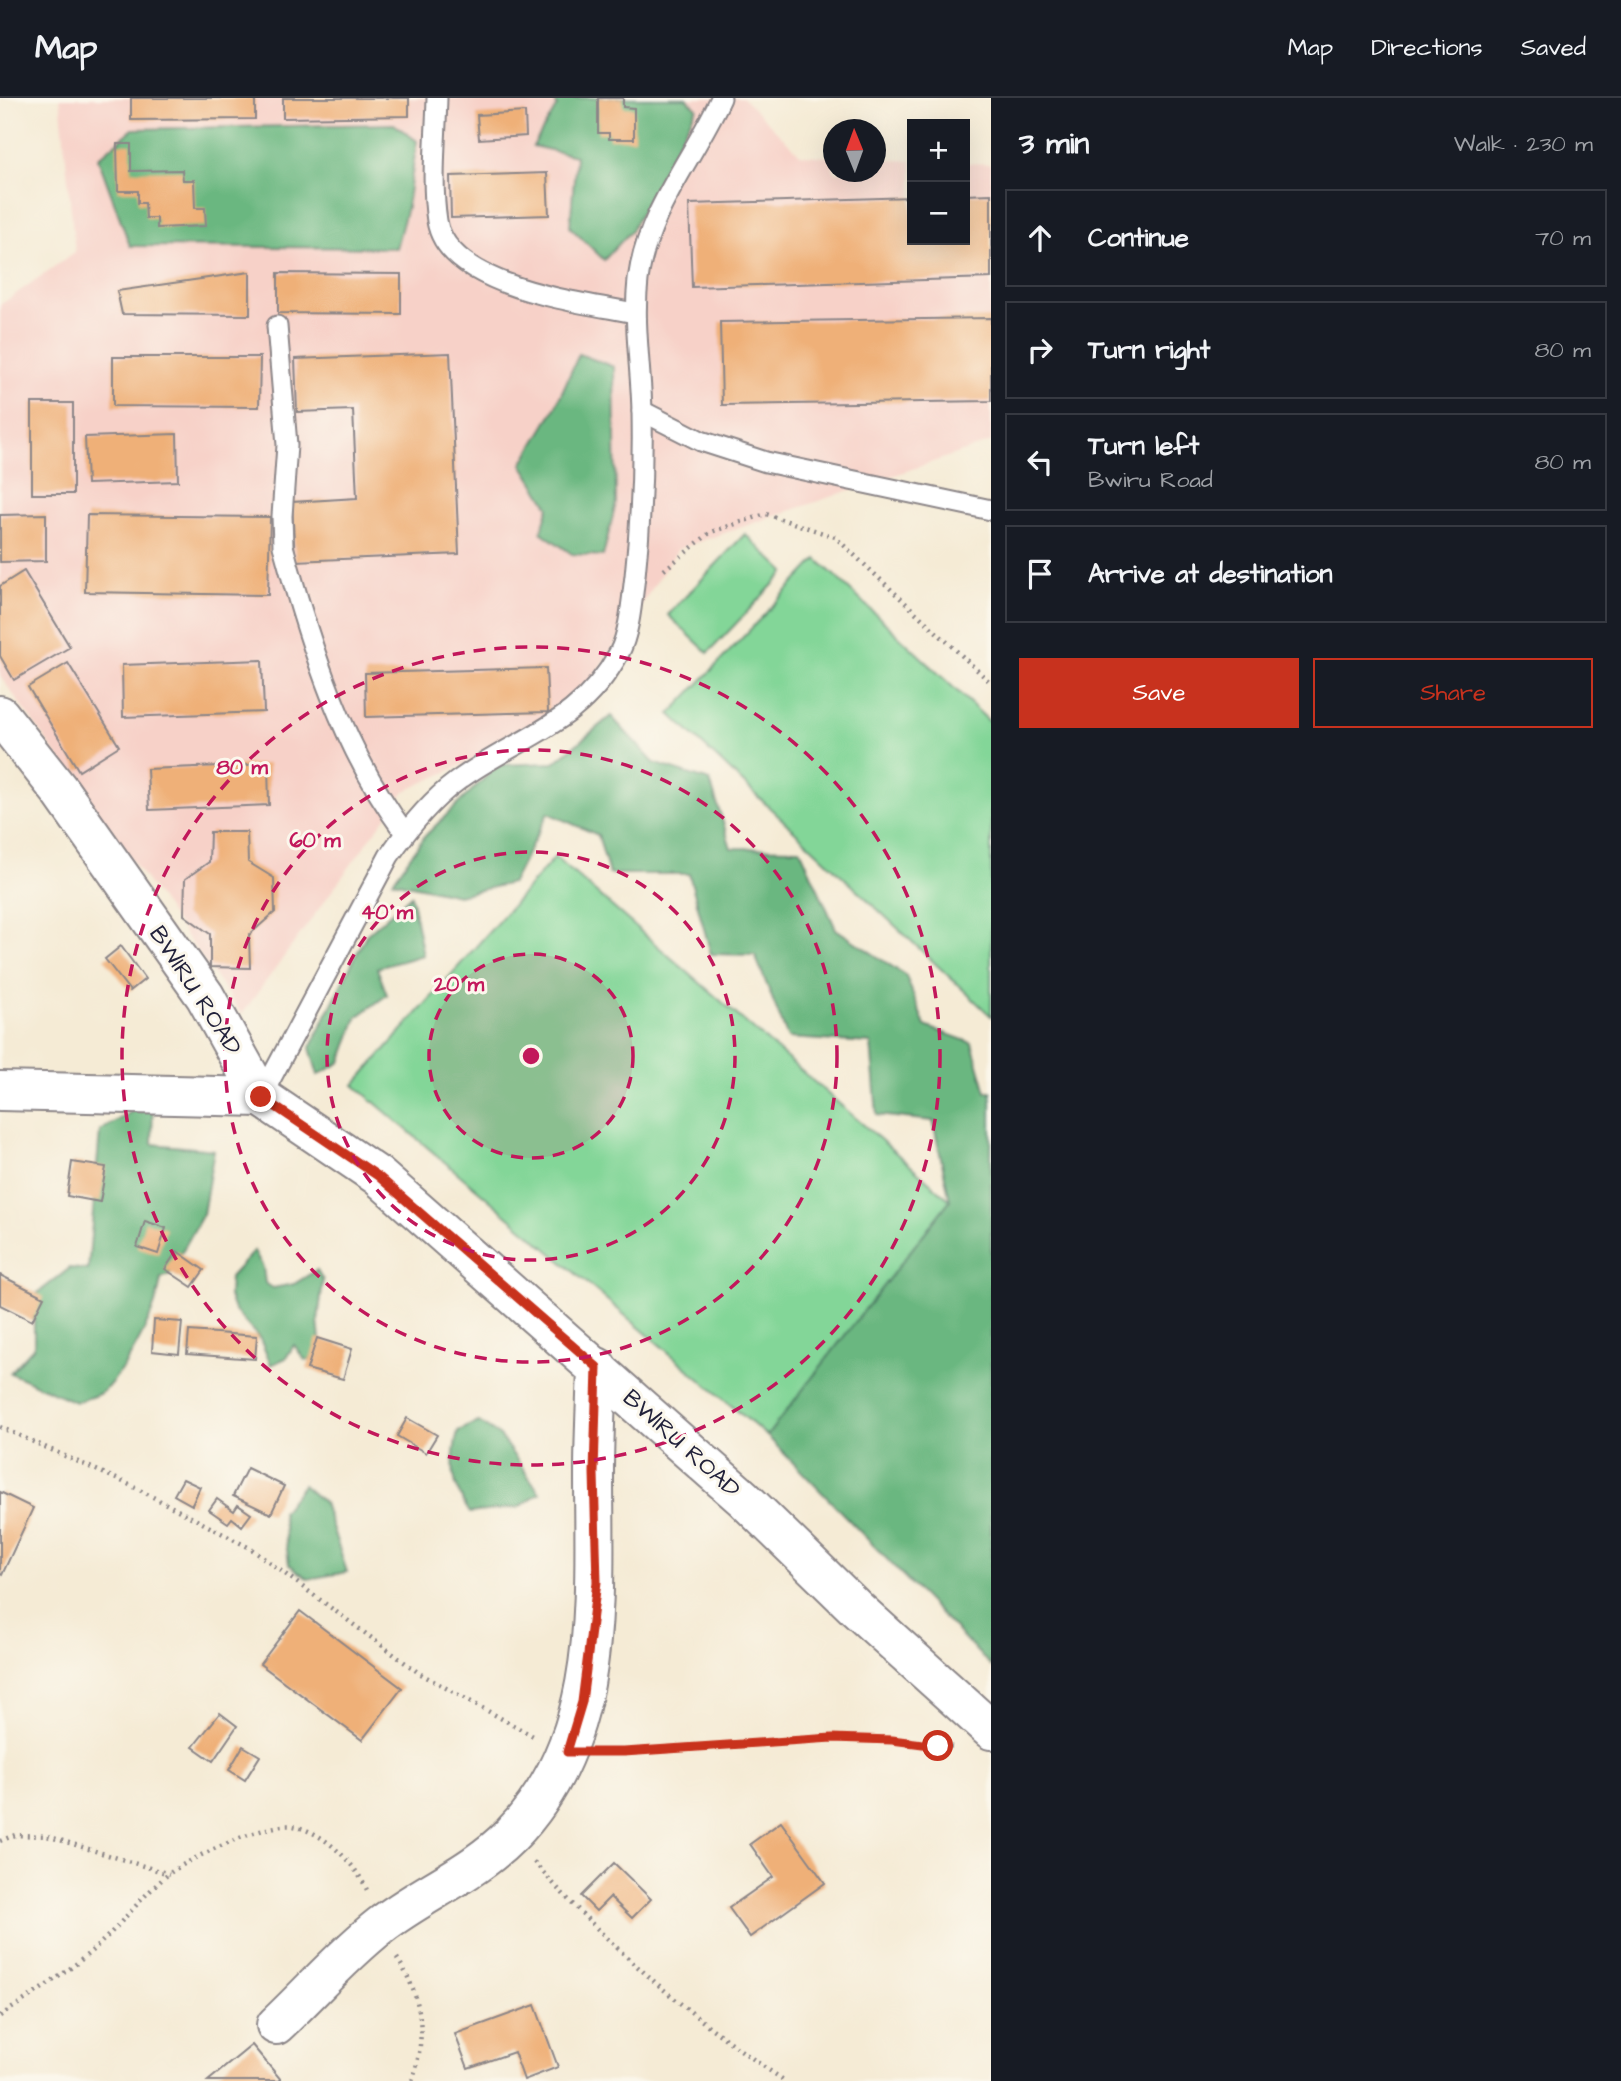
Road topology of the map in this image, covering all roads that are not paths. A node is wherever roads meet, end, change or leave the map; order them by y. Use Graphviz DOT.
graph roads {
  1 [pos="437,98"];
  2 [pos="721,98"];
  3 [pos="635,313"];
  4 [pos="277,326"];
  5 [pos="642,411"];
  6 [pos="991,510"];
  7 [pos="0,715"];
  8 [pos="405,833"];
  9 [pos="0,1091"];
  10 [pos="261,1097"];
  11 [pos="597,1367"];
  12 [pos="977,1739"];
  13 [pos="276,2025"];
  1 -- 3 [label="lane"];
  2 -- 3 [label="lane"];
  3 -- 5 [label="lane"];
  4 -- 8 [label="lane"];
  5 -- 6 [label="lane"];
  5 -- 8 [label="lane"];
  7 -- 10 [label="street, BWIRU ROAD"];
  8 -- 10 [label="lane"];
  9 -- 10 [label="street"];
  10 -- 11 [label="street, BWIRU ROAD"];
  11 -- 12 [label="street, BWIRU ROAD"];
  11 -- 13 [label="street"];
}
